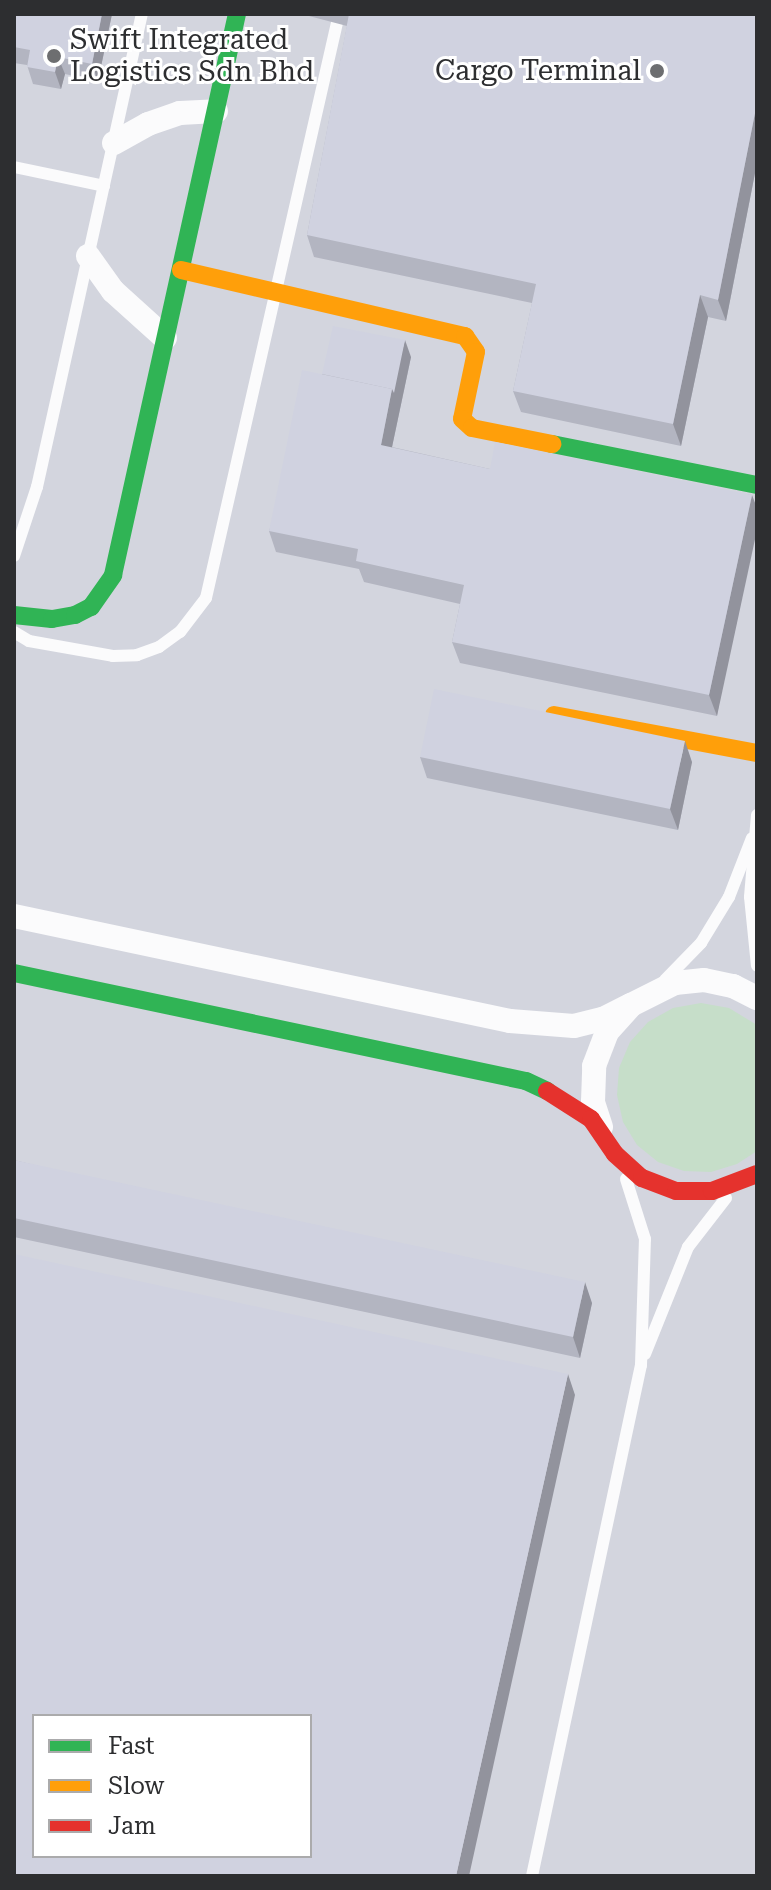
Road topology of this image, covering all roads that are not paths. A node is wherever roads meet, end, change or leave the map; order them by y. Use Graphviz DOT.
graph roads {
  1 [pos="142,14"];
  2 [pos="237,14"];
  3 [pos="338,20"];
  4 [pos="216,111"];
  5 [pos="114,143"];
  6 [pos="14,167"];
  7 [pos="104,186"];
  8 [pos="88,256"];
  9 [pos="181,270"];
  10 [pos="165,338"];
  11 [pos="757,485"];
  12 [pos="14,556"];
  13 [pos="14,615"];
  14 [pos="14,632"];
  15 [pos="541,712"];
  16 [pos="757,753"];
  17 [pos="757,815"];
  18 [pos="752,838"];
  19 [pos="14,916"];
  20 [pos="757,966"];
  21 [pos="14,973"];
  22 [pos="757,998"];
  23 [pos="639,999"];
  24 [pos="609,1146"];
  25 [pos="752,1177"];
  26 [pos="641,1365"];
  27 [pos="532,1876"];
  1 -- 5 [label="lane"];
  2 -- 4 [label="street"];
  3 -- 14 [label="lane"];
  4 -- 5 [label="street"];
  4 -- 9 [label="street"];
  5 -- 7 [label="lane"];
  6 -- 7 [label="lane"];
  7 -- 8 [label="lane"];
  8 -- 10 [label="street"];
  8 -- 12 [label="lane"];
  9 -- 10 [label="street"];
  9 -- 11 [label="street"];
  10 -- 13 [label="street"];
  15 -- 16 [label="street"];
  17 -- 18 [label="lane"];
  18 -- 20 [label="lane"];
  18 -- 23 [label="lane"];
  19 -- 23 [label="street"];
  21 -- 24 [label="street"];
  22 -- 23 [label="street"];
  23 -- 24 [label="street"];
  24 -- 25 [label="street"];
  24 -- 26 [label="lane"];
  25 -- 26 [label="lane"];
  26 -- 27 [label="lane"];
}
